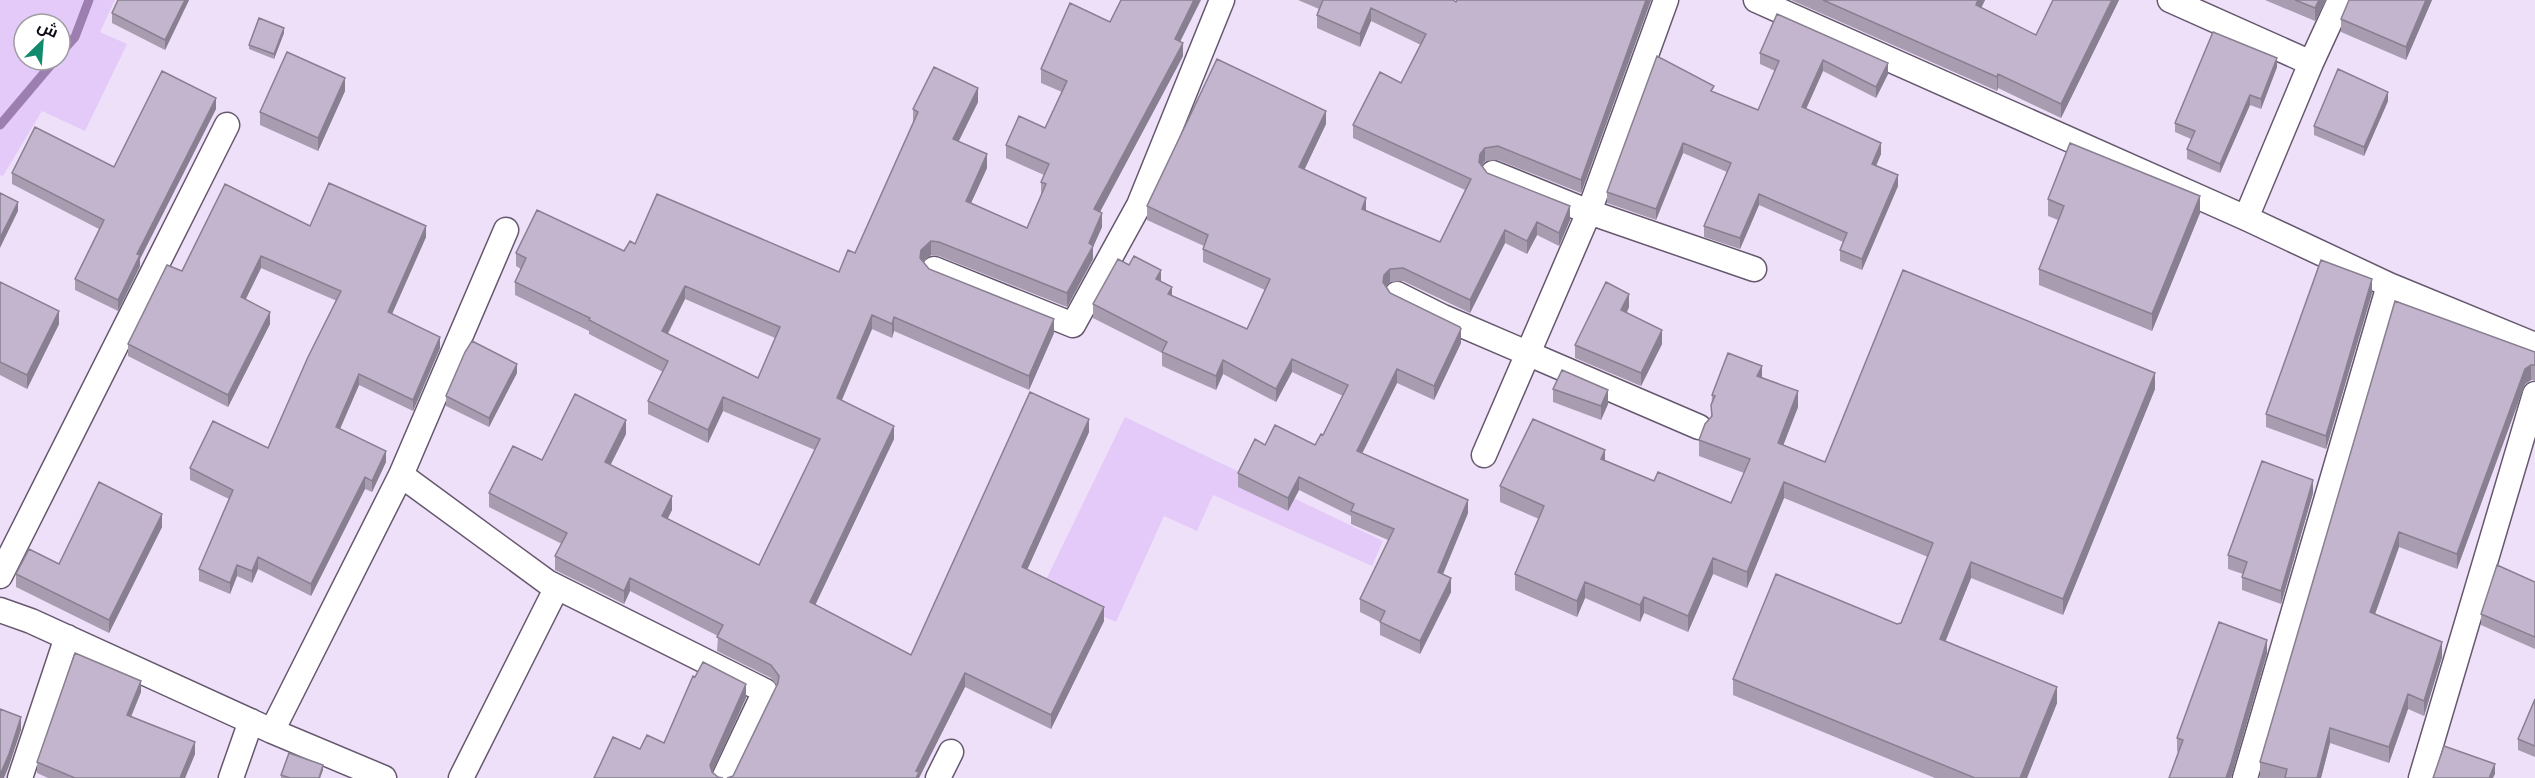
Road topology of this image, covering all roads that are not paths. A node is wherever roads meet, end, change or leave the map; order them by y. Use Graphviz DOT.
graph roads {
  1 [pos="1222,0"];
  2 [pos="1666,0"];
  3 [pos="1756,0"];
  4 [pos="2170,0"];
  5 [pos="2340,0"];
  6 [pos="2311,63"];
  7 [pos="227,124"];
  8 [pos="1493,173"];
  9 [pos="1589,212"];
  10 [pos="2246,218"];
  11 [pos="506,230"];
  12 [pos="934,269"];
  13 [pos="1754,269"];
  14 [pos="2389,285"];
  15 [pos="1397,294"];
  16 [pos="2535,345"];
  17 [pos="1529,353"];
  18 [pos="2535,394"];
  19 [pos="1699,427"];
  20 [pos="1484,455"];
  21 [pos="401,475"];
  22 [pos="0,576"];
  23 [pos="557,587"];
  24 [pos="0,610"];
  25 [pos="67,637"];
  26 [pos="261,726"];
  27 [pos="951,752"];
  28 [pos="20,778"];
  29 [pos="231,778"];
  30 [pos="384,778"];
  31 [pos="461,778"];
  32 [pos="724,778"];
  33 [pos="938,778"];
  34 [pos="2245,778"];
  35 [pos="2421,778"];
  1 -- 12 [label="street"];
  2 -- 9 [label="street"];
  3 -- 10 [label="street"];
  4 -- 6 [label="street"];
  5 -- 6 [label="street"];
  6 -- 10 [label="street"];
  7 -- 22 [label="street"];
  8 -- 9 [label="street"];
  9 -- 13 [label="street"];
  9 -- 17 [label="street"];
  10 -- 14 [label="street"];
  11 -- 21 [label="street"];
  14 -- 16 [label="street"];
  14 -- 34 [label="street"];
  15 -- 17 [label="street"];
  17 -- 19 [label="street"];
  17 -- 20 [label="street"];
  18 -- 35 [label="street"];
  21 -- 23 [label="street"];
  21 -- 26 [label="street"];
  23 -- 31 [label="street"];
  23 -- 32 [label="street"];
  24 -- 25 [label="street"];
  25 -- 26 [label="street"];
  25 -- 28 [label="street"];
  26 -- 29 [label="street"];
  26 -- 30 [label="street"];
  27 -- 33 [label="street"];
}
